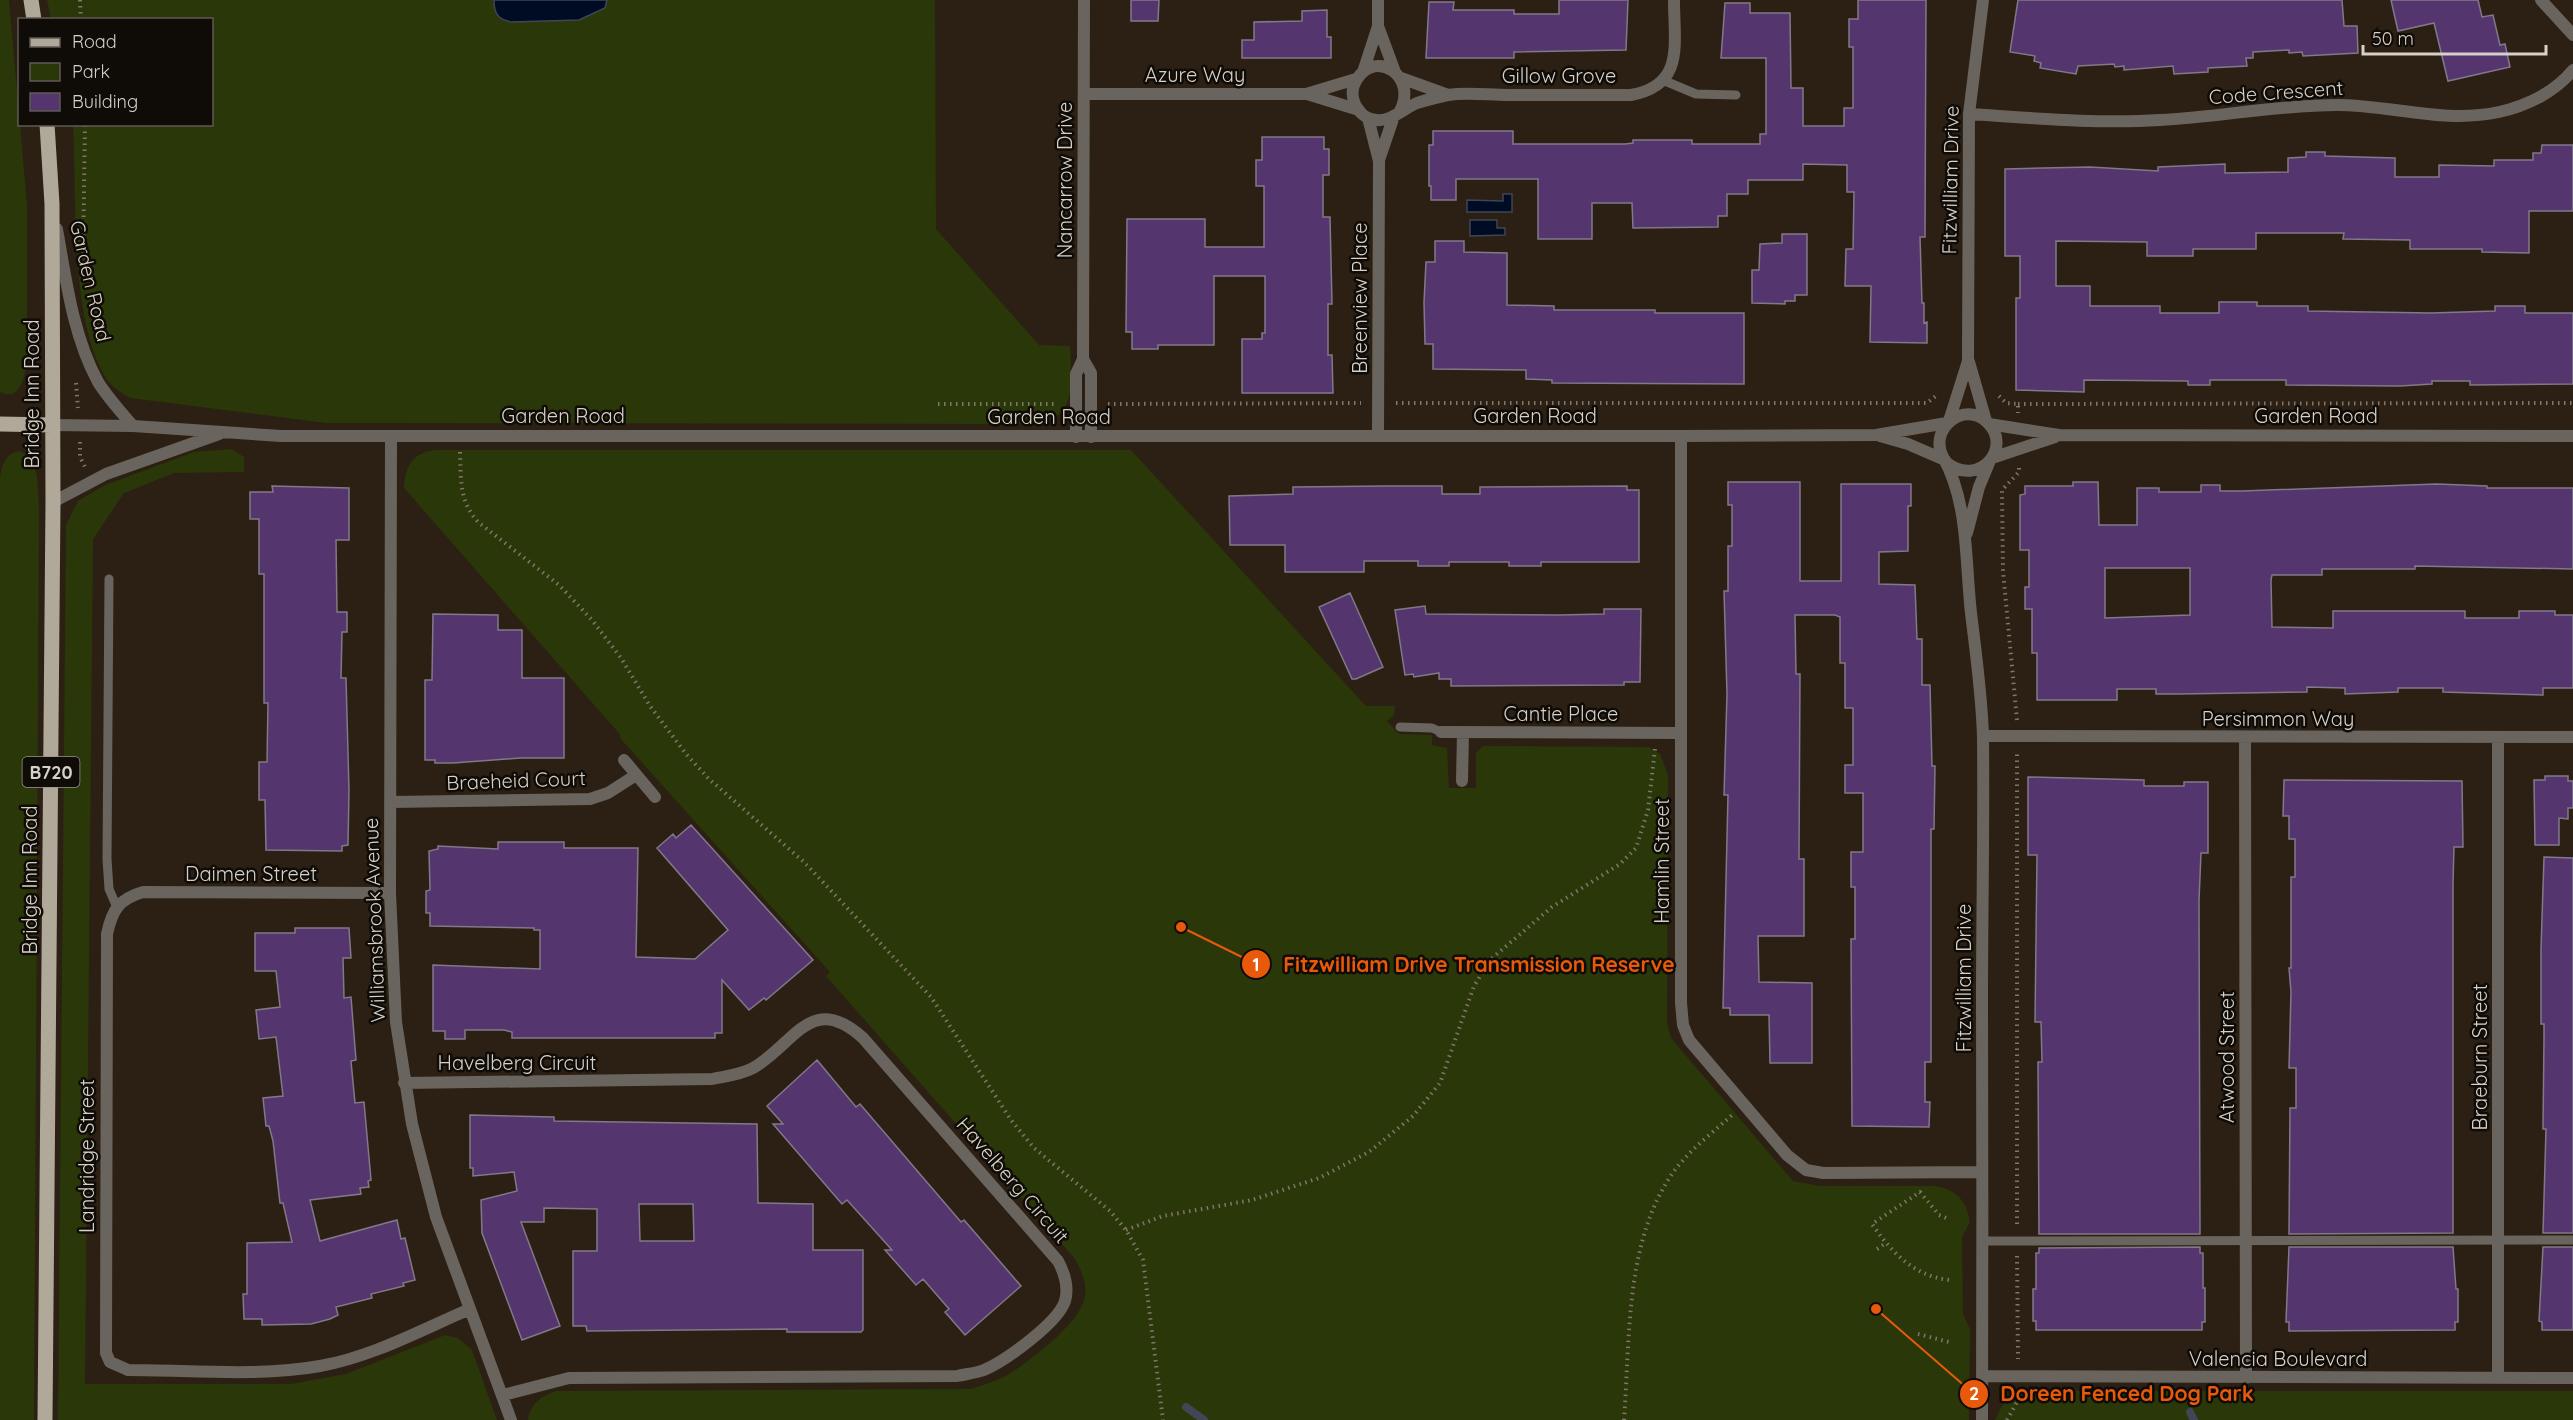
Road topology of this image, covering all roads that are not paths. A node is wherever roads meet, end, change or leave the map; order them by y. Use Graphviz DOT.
graph roads {
  1 [pos="31,0"];
  2 [pos="1084,0"];
  3 [pos="1378,0"];
  4 [pos="1674,0"];
  5 [pos="1983,0"];
  6 [pos="2541,0"];
  7 [pos="34,18"];
  8 [pos="1378,26"];
  9 [pos="2573,35"];
  10 [pos="2573,70"];
  11 [pos="1398,75"];
  12 [pos="1360,76"];
  13 [pos="1665,81"];
  14 [pos="1084,94"];
  15 [pos="1306,94"];
  16 [pos="1449,95"];
  17 [pos="1736,95"];
  18 [pos="1397,113"];
  19 [pos="1364,114"];
  20 [pos="1969,114"];
  21 [pos="47,126"];
  22 [pos="1378,161"];
  23 [pos="52,204"];
  24 [pos="1083,359"];
  25 [pos="1968,360"];
  26 [pos="1948,422"];
  27 [pos="1988,423"];
  28 [pos="0,424"];
  29 [pos="52,425"];
  30 [pos="133,426"];
  31 [pos="223,433"];
  32 [pos="1876,435"];
  33 [pos="2059,435"];
  34 [pos="391,436"];
  35 [pos="1378,436"];
  36 [pos="1681,436"];
  37 [pos="2573,436"];
  38 [pos="1076,437"];
  39 [pos="1091,437"];
  40 [pos="1990,460"];
  41 [pos="1946,461"];
  42 [pos="53,502"];
  43 [pos="1966,537"];
  44 [pos="109,579"];
  45 [pos="1400,727"];
  46 [pos="1441,732"];
  47 [pos="1463,732"];
  48 [pos="1680,733"];
  49 [pos="1983,736"];
  50 [pos="2245,737"];
  51 [pos="2498,737"];
  52 [pos="2573,737"];
  53 [pos="624,760"];
  54 [pos="636,775"];
  55 [pos="1462,781"];
  56 [pos="656,797"];
  57 [pos="390,802"];
  58 [pos="390,893"];
  59 [pos="116,905"];
  60 [pos="404,1083"];
  61 [pos="1982,1172"];
  62 [pos="1982,1240"];
  63 [pos="2499,1240"];
  64 [pos="2573,1240"];
  65 [pos="2245,1241"];
  66 [pos="470,1309"];
  67 [pos="1982,1377"];
  68 [pos="2498,1377"];
  69 [pos="2246,1378"];
  70 [pos="2573,1378"];
  71 [pos="503,1395"];
  72 [pos="1982,1417"];
  73 [pos="45,1420"];
  74 [pos="511,1420"];
  1 -- 7 [label="main road"];
  2 -- 14 [label="street, Nancarrow Drive"];
  3 -- 8 [label="street"];
  4 -- 13 [label="street"];
  5 -- 20 [label="street, Fitzwilliam Drive"];
  6 -- 9 [label="street"];
  8 -- 11 [label="street"];
  8 -- 12 [label="street"];
  10 -- 20 [label="street, Code Crescent"];
  11 -- 12 [label="street"];
  11 -- 16 [label="street, Gillow Grove"];
  11 -- 18 [label="street"];
  12 -- 15 [label="street, Azure Way"];
  12 -- 19 [label="street"];
  13 -- 16 [label="street, Gillow Grove"];
  13 -- 17 [label="lane"];
  14 -- 15 [label="street, Azure Way"];
  14 -- 24 [label="street, Nancarrow Drive"];
  15 -- 19 [label="street, Azure Way"];
  16 -- 18 [label="street, Gillow Grove"];
  18 -- 19 [label="street"];
  18 -- 22 [label="street, Breenview Place"];
  19 -- 22 [label="street, Breenview Place"];
  20 -- 25 [label="street, Fitzwilliam Drive"];
  21 -- 23 [label="main road, Bridge Inn Road / B720"];
  22 -- 35 [label="street, Breenview Place"];
  23 -- 29 [label="main road, Bridge Inn Road / B720"];
  23 -- 30 [label="street, Garden Road"];
  24 -- 38 [label="street, Nancarrow Drive"];
  24 -- 39 [label="street, Nancarrow Drive"];
  25 -- 26 [label="street, Fitzwilliam Drive"];
  25 -- 27 [label="street, Fitzwilliam Drive"];
  26 -- 27 [label="street"];
  26 -- 32 [label="street, Garden Road"];
  26 -- 41 [label="street"];
  27 -- 33 [label="street, Garden Road"];
  27 -- 40 [label="street"];
  28 -- 29 [label="main road, Garden Road"];
  29 -- 30 [label="street, Garden Road"];
  29 -- 42 [label="main road, Bridge Inn Road / B720"];
  30 -- 31 [label="street, Garden Road"];
  31 -- 34 [label="street, Garden Road"];
  31 -- 42 [label="street, Garden Road"];
  32 -- 36 [label="street, Garden Road"];
  32 -- 41 [label="street, Garden Road"];
  33 -- 37 [label="street, Garden Road"];
  33 -- 40 [label="street, Garden Road"];
  34 -- 38 [label="street, Garden Road"];
  34 -- 57 [label="street, Williamsbrook Avenue"];
  35 -- 36 [label="street, Garden Road"];
  35 -- 39 [label="street, Garden Road"];
  36 -- 48 [label="street, Hamlin Street"];
  38 -- 39 [label="street, Garden Road"];
  40 -- 41 [label="street"];
  40 -- 43 [label="street, Fitzwilliam Drive"];
  41 -- 43 [label="street, Fitzwilliam Drive"];
  42 -- 73 [label="main road, Bridge Inn Road / B720"];
  43 -- 49 [label="street, Fitzwilliam Drive"];
  44 -- 59 [label="lane"];
  45 -- 46 [label="lane"];
  46 -- 47 [label="street, Cantie Place"];
  47 -- 48 [label="street, Cantie Place"];
  47 -- 55 [label="street"];
  48 -- 61 [label="street, Hamlin Street"];
  49 -- 50 [label="street, Persimmon Way"];
  49 -- 61 [label="street, Fitzwilliam Drive"];
  50 -- 51 [label="street, Persimmon Way"];
  50 -- 65 [label="street, Atwood Street"];
  51 -- 52 [label="street, Persimmon Way"];
  51 -- 63 [label="street, Braeburn Street"];
  53 -- 54 [label="street"];
  54 -- 56 [label="street"];
  54 -- 57 [label="street, Braeheid Court"];
  57 -- 58 [label="street, Williamsbrook Avenue"];
  58 -- 59 [label="street, Daimen Street"];
  58 -- 60 [label="street, Williamsbrook Avenue"];
  59 -- 66 [label="street, Landridge Street"];
  60 -- 66 [label="street, Williamsbrook Avenue"];
  60 -- 71 [label="street, Havelberg Circuit"];
  61 -- 62 [label="street, Fitzwilliam Drive"];
  62 -- 65 [label="lane"];
  62 -- 67 [label="street, Fitzwilliam Drive"];
  63 -- 64 [label="lane"];
  63 -- 65 [label="lane"];
  63 -- 68 [label="street, Braeburn Street"];
  65 -- 69 [label="street, Atwood Street"];
  66 -- 71 [label="street, Williamsbrook Avenue"];
  67 -- 69 [label="street, Valencia Boulevard"];
  67 -- 72 [label="street, Fitzwilliam Drive"];
  68 -- 69 [label="street, Valencia Boulevard"];
  68 -- 70 [label="street, Valencia Boulevard"];
  71 -- 74 [label="street, Williamsbrook Avenue"];
}
